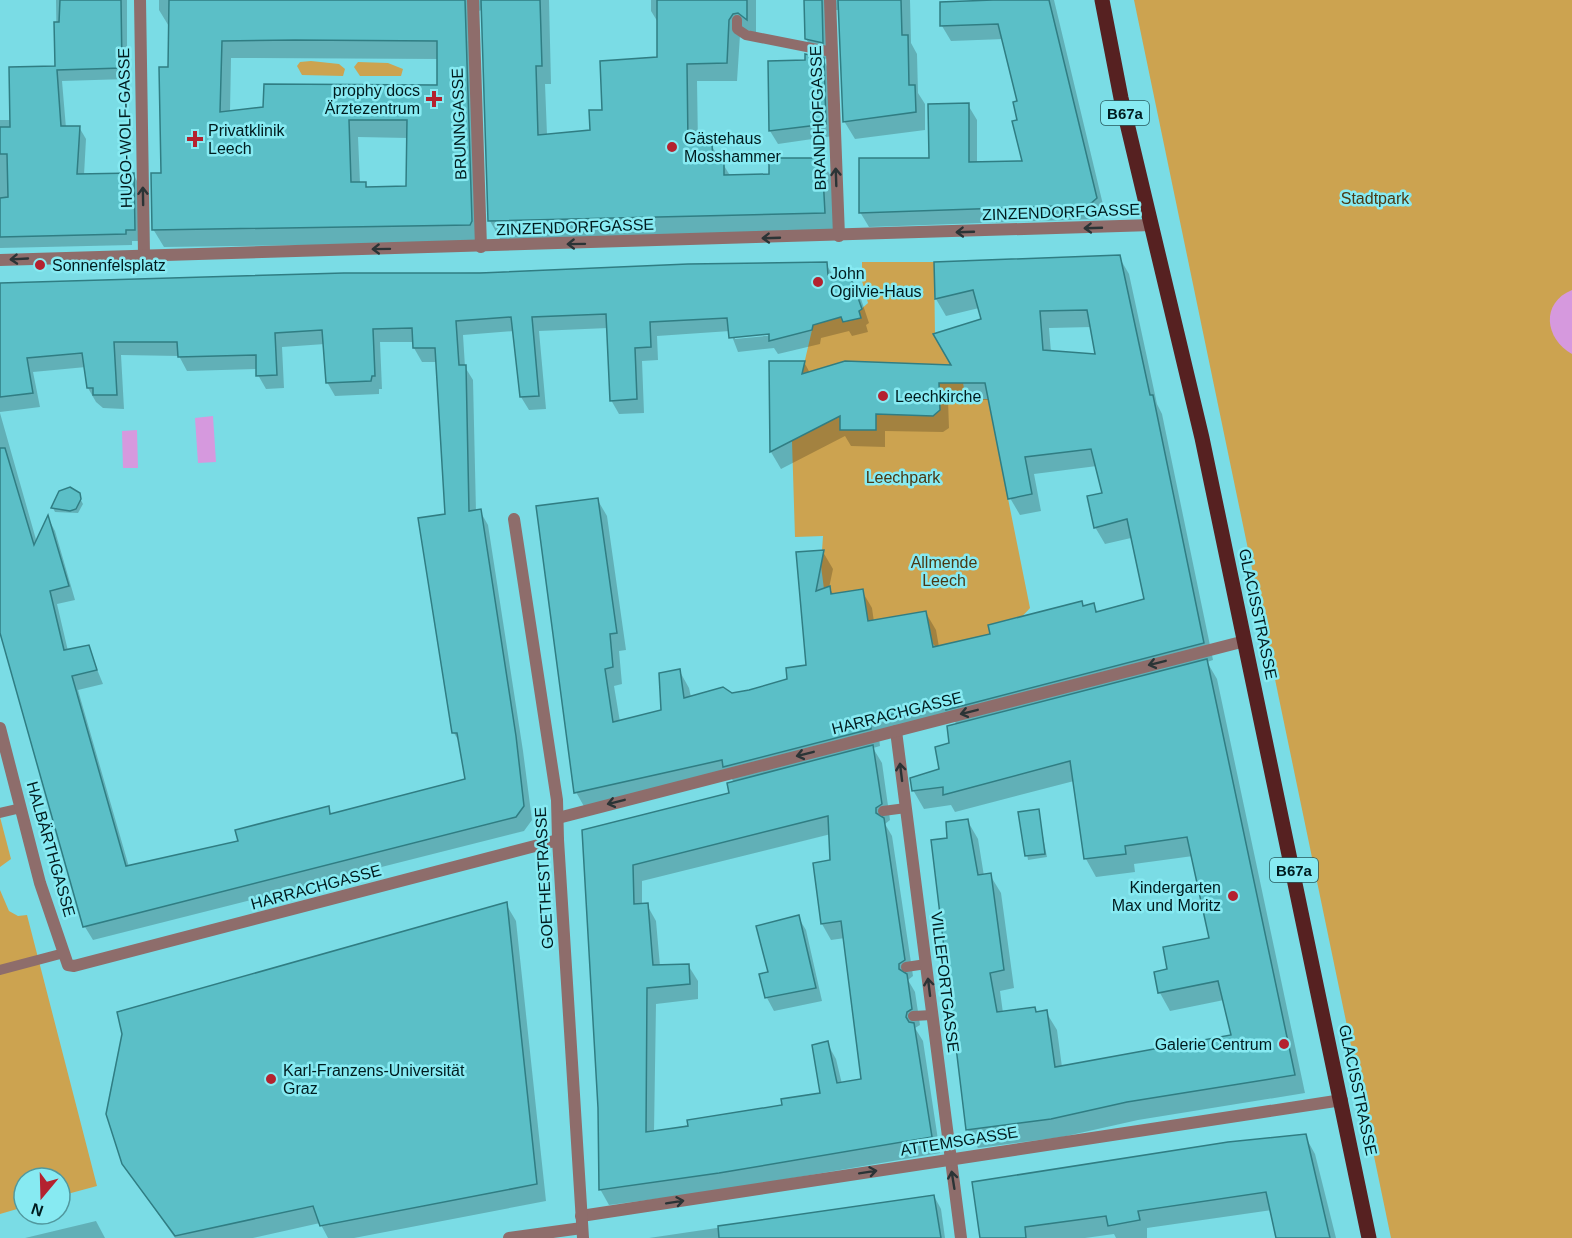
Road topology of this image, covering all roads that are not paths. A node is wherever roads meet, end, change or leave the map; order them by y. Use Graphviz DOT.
graph roads {
  1 [pos="140,0"];
  2 [pos="473,0"];
  3 [pos="830,0"];
  4 [pos="1102,0"];
  5 [pos="737,20"];
  6 [pos="832,52"];
  7 [pos="1152,225"];
  8 [pos="839,236"];
  9 [pos="481,247"];
  10 [pos="144,255"];
  11 [pos="0,260"];
  12 [pos="514,519"];
  13 [pos="1245,640"];
  14 [pos="0,728"];
  15 [pos="896,731"];
  16 [pos="21,808"];
  17 [pos="906,808"];
  18 [pos="883,811"];
  19 [pos="0,813"];
  20 [pos="558,818"];
  21 [pos="558,840"];
  22 [pos="64,953"];
  23 [pos="926,964"];
  24 [pos="906,967"];
  25 [pos="0,970"];
  26 [pos="932,1015"];
  27 [pos="914,1016"];
  28 [pos="1342,1100"];
  29 [pos="950,1159"];
  30 [pos="582,1227"];
  31 [pos="509,1238"];
  32 [pos="961,1238"];
  33 [pos="1370,1238"];
  10 -- 1 [label="street, HUGO-WOLF-GASSE, one-way"];
  2 -- 9 [label="street, BRUNNGASSE"];
  3 -- 6 [label="street, BRANDHOFGASSE"];
  4 -- 7 [label="main road, GLACISSTRASSE / B67a"];
  5 -- 6 [label="lane"];
  8 -- 6 [label="street, BRANDHOFGASSE, one-way"];
  7 -- 8 [label="street, ZINZENDORFGASSE, one-way"];
  7 -- 13 [label="main road, GLACISSTRASSE / B67a"];
  8 -- 9 [label="street, ZINZENDORFGASSE, one-way"];
  9 -- 10 [label="street, ZINZENDORFGASSE, one-way"];
  10 -- 11 [label="street, ZINZENDORFGASSE, one-way"];
  12 -- 20 [label="street, GOETHESTRASSE"];
  13 -- 15 [label="street, HARRACHGASSE, one-way"];
  13 -- 28 [label="main road, GLACISSTRASSE / B67a"];
  14 -- 16 [label="street, HALBÄRTHGASSE"];
  17 -- 15 [label="street, VILLEFORTGASSE, one-way"];
  15 -- 20 [label="street, HARRACHGASSE, one-way"];
  16 -- 19 [label="lane"];
  16 -- 22 [label="street, HALBÄRTHGASSE"];
  17 -- 18 [label="lane"];
  17 -- 23 [label="street, VILLEFORTGASSE"];
  20 -- 21 [label="street, GOETHESTRASSE"];
  21 -- 22 [label="street, HARRACHGASSE"];
  21 -- 30 [label="street, GOETHESTRASSE"];
  22 -- 25 [label="lane"];
  23 -- 24 [label="lane"];
  26 -- 23 [label="street, VILLEFORTGASSE, one-way"];
  26 -- 27 [label="lane"];
  26 -- 29 [label="street, VILLEFORTGASSE"];
  28 -- 29 [label="street, ATTEMSGASSE"];
  28 -- 33 [label="main road, GLACISSTRASSE / B67a"];
  30 -- 29 [label="street, ATTEMSGASSE, one-way"];
  32 -- 29 [label="street, VILLEFORTGASSE, one-way"];
  30 -- 31 [label="street, ATTEMSGASSE"];
}
